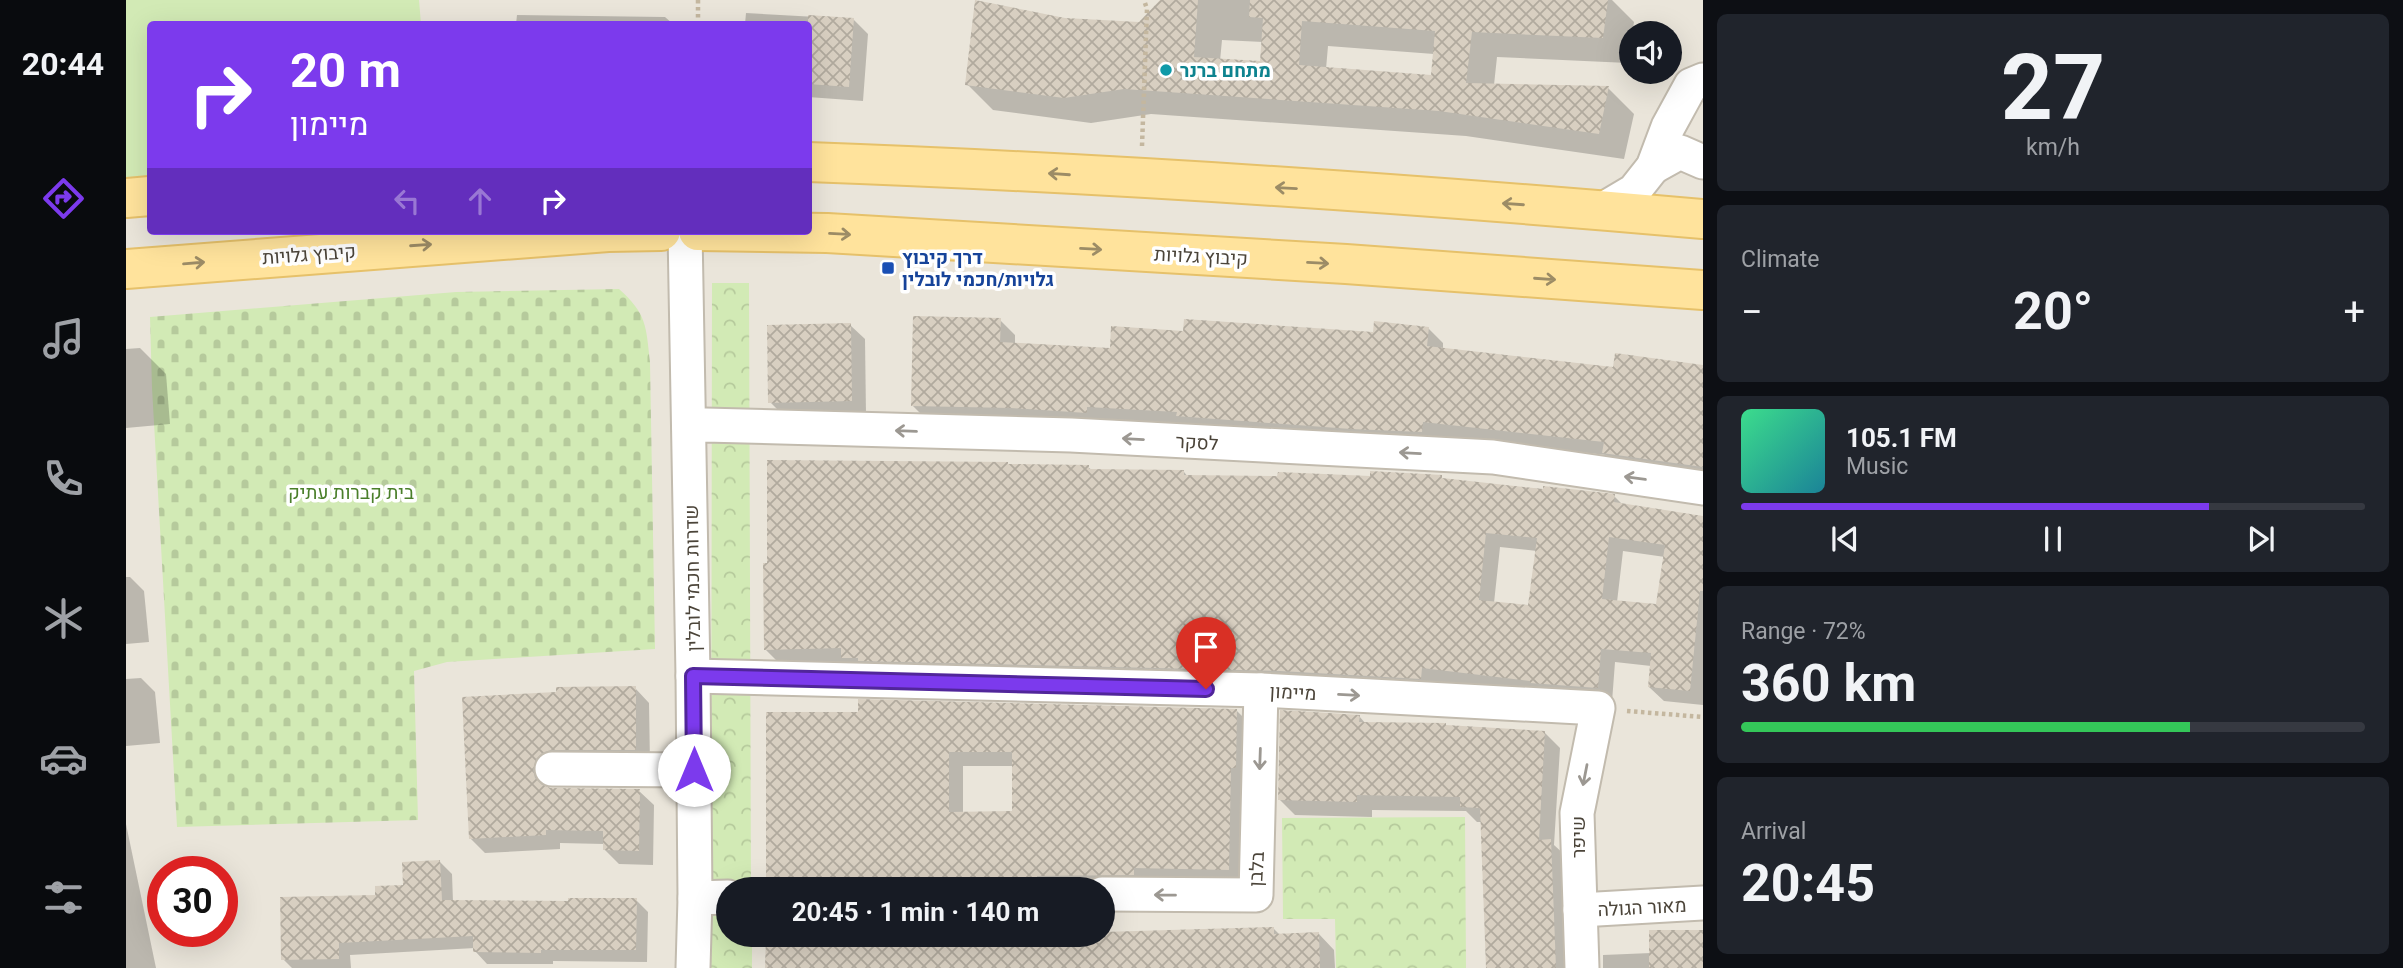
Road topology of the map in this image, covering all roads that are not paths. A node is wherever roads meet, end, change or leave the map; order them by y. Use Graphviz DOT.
graph roads {
  1 [pos="1703,80"];
  2 [pos="812,162"];
  3 [pos="1703,162"];
  4 [pos="1653,167"];
  5 [pos="147,196"];
  6 [pos="126,198"];
  7 [pos="1602,210"];
  8 [pos="1703,219"];
  9 [pos="812,233"];
  10 [pos="569,235"];
  11 [pos="685,235"];
  12 [pos="126,269"];
  13 [pos="1703,290"];
  14 [pos="689,427"];
  15 [pos="1703,488"];
  16 [pos="693,676"];
  17 [pos="1261,690"];
  18 [pos="1598,708"];
  19 [pos="552,769"];
  20 [pos="694,770"];
  21 [pos="1115,894"];
  22 [pos="716,897"];
  23 [pos="695,898"];
  24 [pos="1703,903"];
  25 [pos="1580,910"];
  26 [pos="693,968"];
  27 [pos="1582,968"];
  1 -- 4 [label="street"];
  7 -- 2 [label="main road, one-way"];
  3 -- 4 [label="street"];
  4 -- 7 [label="street"];
  5 -- 6 [label="main road"];
  7 -- 8 [label="main road"];
  9 -- 13 [label="main road, קיבוץ גלויות, one-way"];
  12 -- 10 [label="main road, קיבוץ גלויות, one-way"];
  11 -- 14 [label="street, שדרות חכמי לובלין"];
  15 -- 14 [label="street, לסקר, one-way"];
  14 -- 16 [label="street, שדרות חכמי לובלין"];
  16 -- 17 [label="street, מיימון"];
  16 -- 20 [label="street, שדרות חכמי לובלין"];
  17 -- 18 [label="street, מיימון, one-way"];
  17 -- 21 [label="street, בלבן, one-way"];
  18 -- 25 [label="street, שיפר, one-way"];
  19 -- 20 [label="street"];
  20 -- 23 [label="street, שדרות חכמי לובלין"];
  22 -- 23 [label="street"];
  23 -- 26 [label="street, שדרות חכמי לובלין"];
  24 -- 25 [label="street, מאור הגולה"];
  25 -- 27 [label="street, שיפר"];
}
